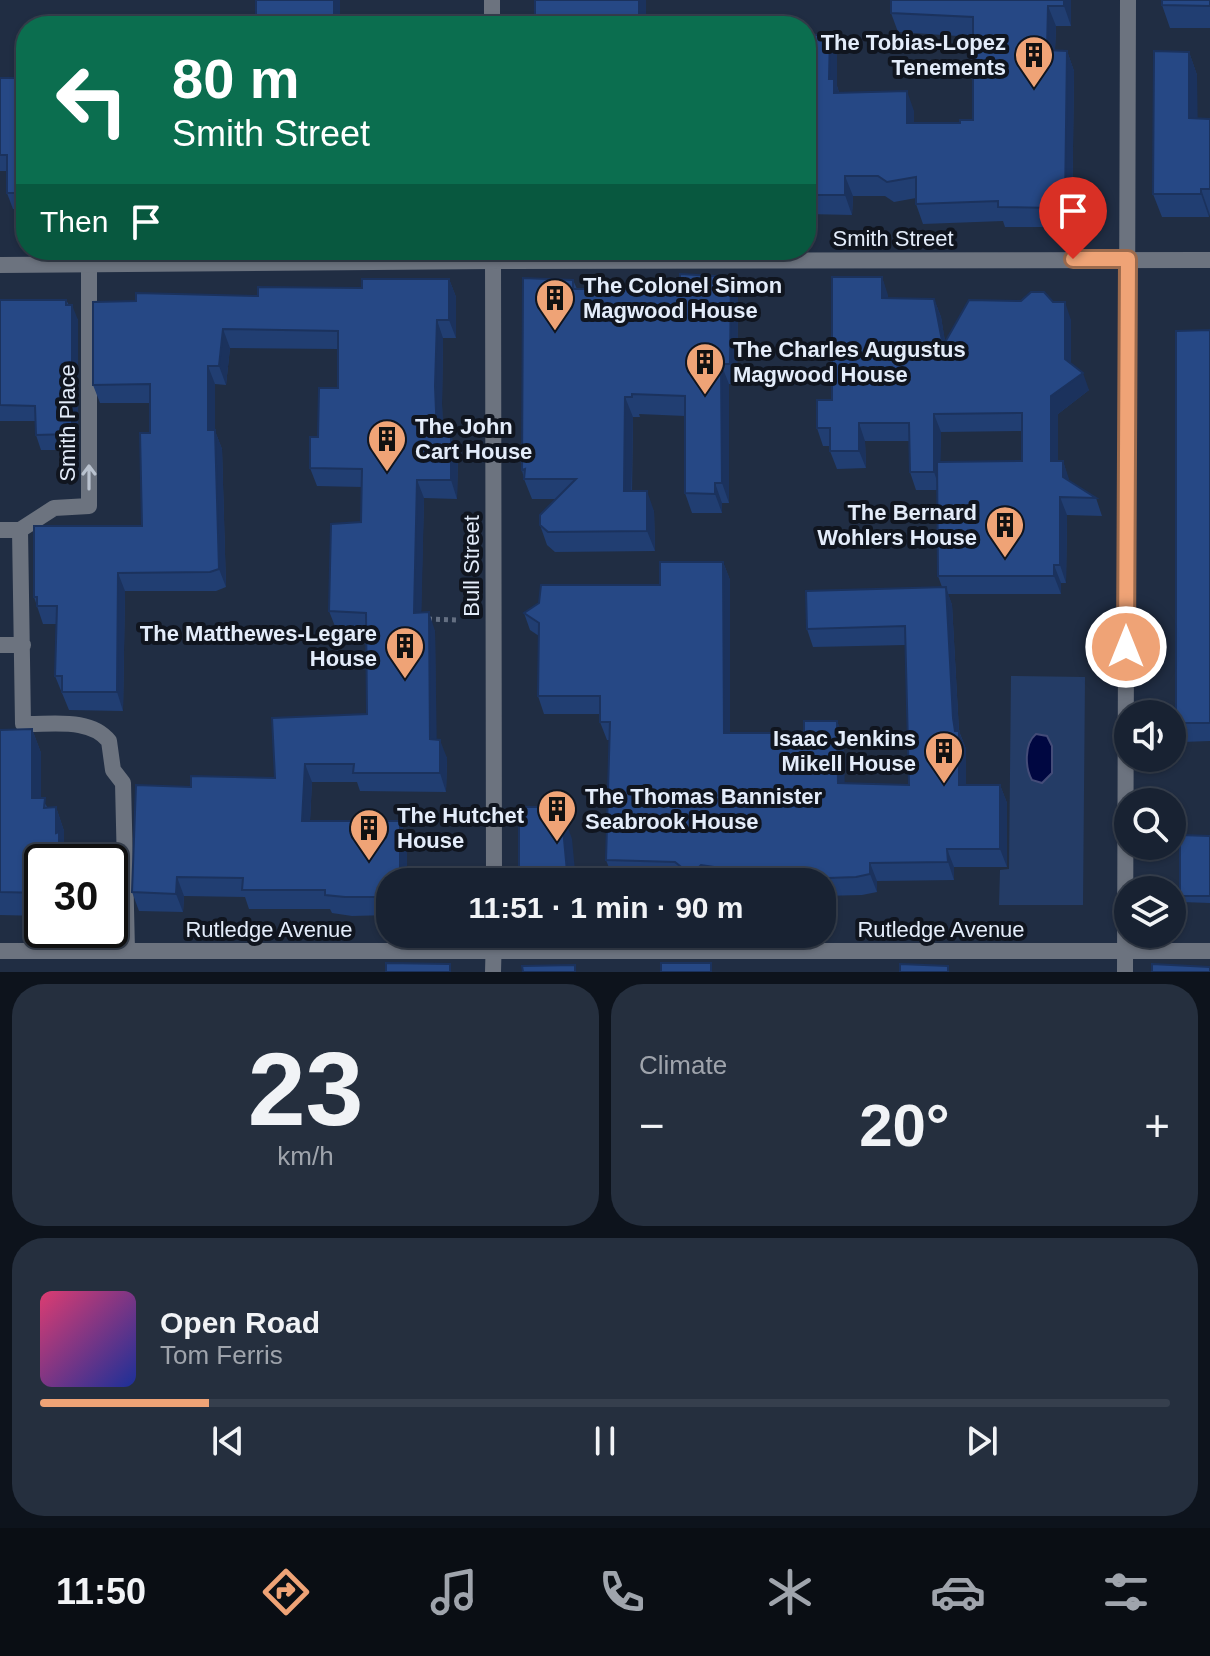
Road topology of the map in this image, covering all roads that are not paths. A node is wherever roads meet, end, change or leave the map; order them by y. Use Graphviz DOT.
graph roads {
  1 [pos="1128,0"];
  2 [pos="816,257"];
  3 [pos="1128,259"];
  4 [pos="269,260"];
  5 [pos="493,260"];
  6 [pos="1210,260"];
  7 [pos="89,264"];
  8 [pos="0,265"];
  9 [pos="0,530"];
  10 [pos="20,530"];
  11 [pos="0,645"];
  12 [pos="23,645"];
  13 [pos="494,868"];
  14 [pos="493,948"];
  15 [pos="127,950"];
  16 [pos="1125,950"];
  17 [pos="0,951"];
  18 [pos="1210,951"];
  19 [pos="493,953"];
  20 [pos="493,972"];
  21 [pos="1125,972"];
  1 -- 3 [label="street"];
  2 -- 3 [label="street, Smith Street"];
  3 -- 6 [label="street, Smith Street"];
  3 -- 16 [label="street"];
  4 -- 7 [label="street, Smith Street"];
  5 -- 13 [label="street, Bull Street"];
  7 -- 8 [label="street, Smith Street"];
  10 -- 7 [label="street, Smith Place, one-way"];
  9 -- 10 [label="street"];
  10 -- 12 [label="street"];
  11 -- 12 [label="street"];
  12 -- 15 [label="street"];
  14 -- 19 [label="street"];
  15 -- 17 [label="street, Rutledge Avenue"];
  15 -- 19 [label="street, Rutledge Avenue"];
  16 -- 18 [label="street, Rutledge Avenue"];
  16 -- 19 [label="street, Rutledge Avenue"];
  16 -- 21 [label="street"];
  19 -- 20 [label="street"];
}
